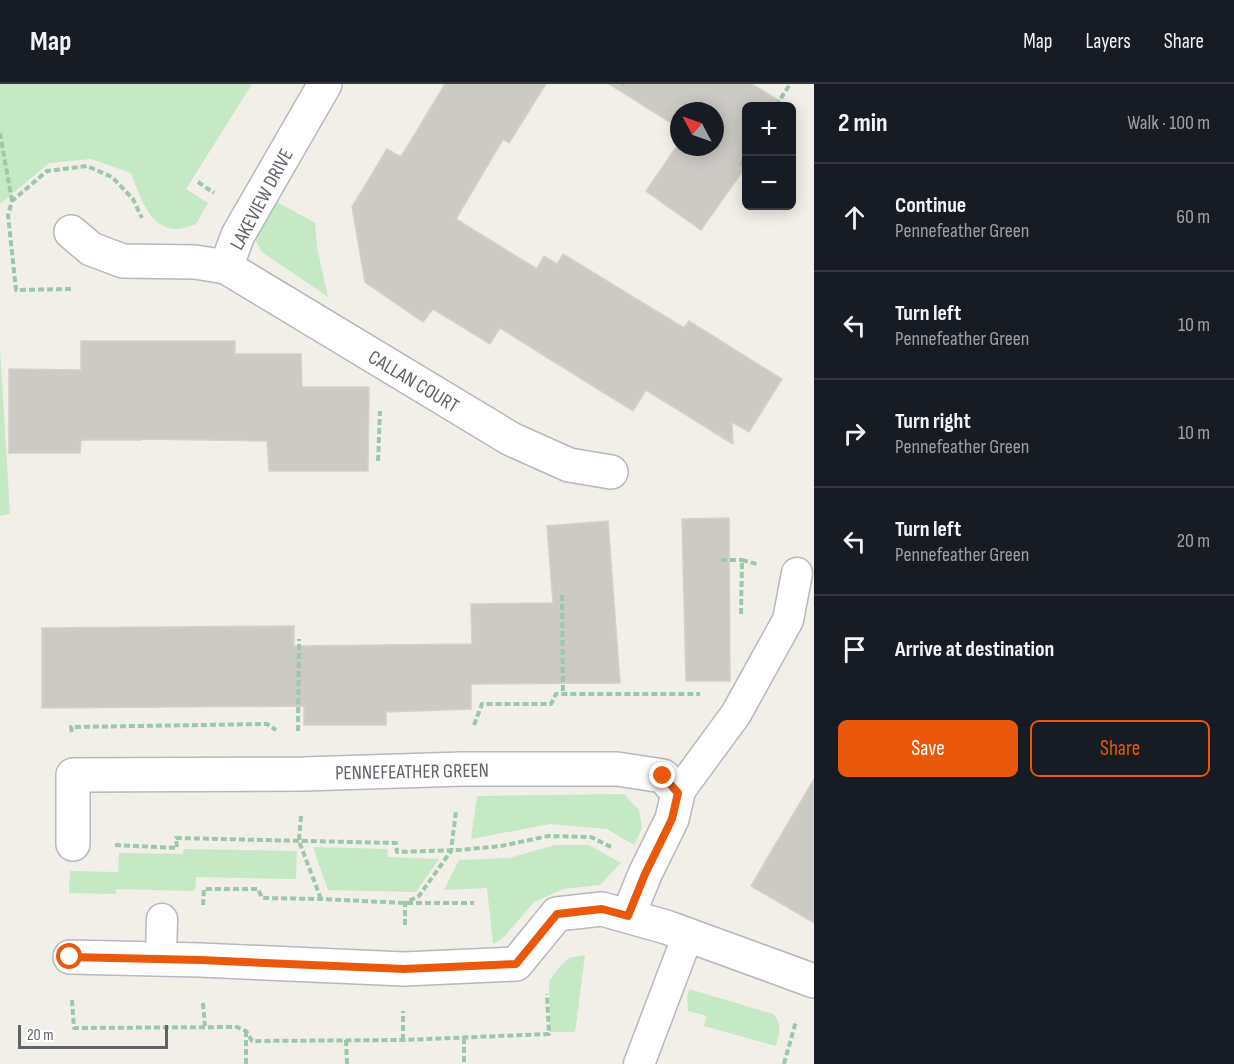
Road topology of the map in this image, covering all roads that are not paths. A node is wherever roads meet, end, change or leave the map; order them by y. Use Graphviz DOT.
graph roads {
  1 [pos="325,84"];
  2 [pos="72,232"];
  3 [pos="226,267"];
  4 [pos="611,472"];
  5 [pos="797,573"];
  6 [pos="678,793"];
  7 [pos="73,843"];
  8 [pos="628,916"];
  9 [pos="162,919"];
  10 [pos="688,935"];
  11 [pos="70,957"];
  12 [pos="161,959"];
  13 [pos="814,981"];
  14 [pos="639,1064"];
  1 -- 3 [label="street, LAKEVIEW DRIVE"];
  2 -- 3 [label="street, LAKEVIEW DRIVE"];
  3 -- 4 [label="street, CALLAN COURT"];
  5 -- 6 [label="lane"];
  6 -- 7 [label="street, PENNEFEATHER GREEN"];
  6 -- 8 [label="street"];
  8 -- 10 [label="street"];
  8 -- 12 [label="street"];
  9 -- 12 [label="lane"];
  10 -- 13 [label="street"];
  10 -- 14 [label="lane"];
  11 -- 12 [label="street"];
}
